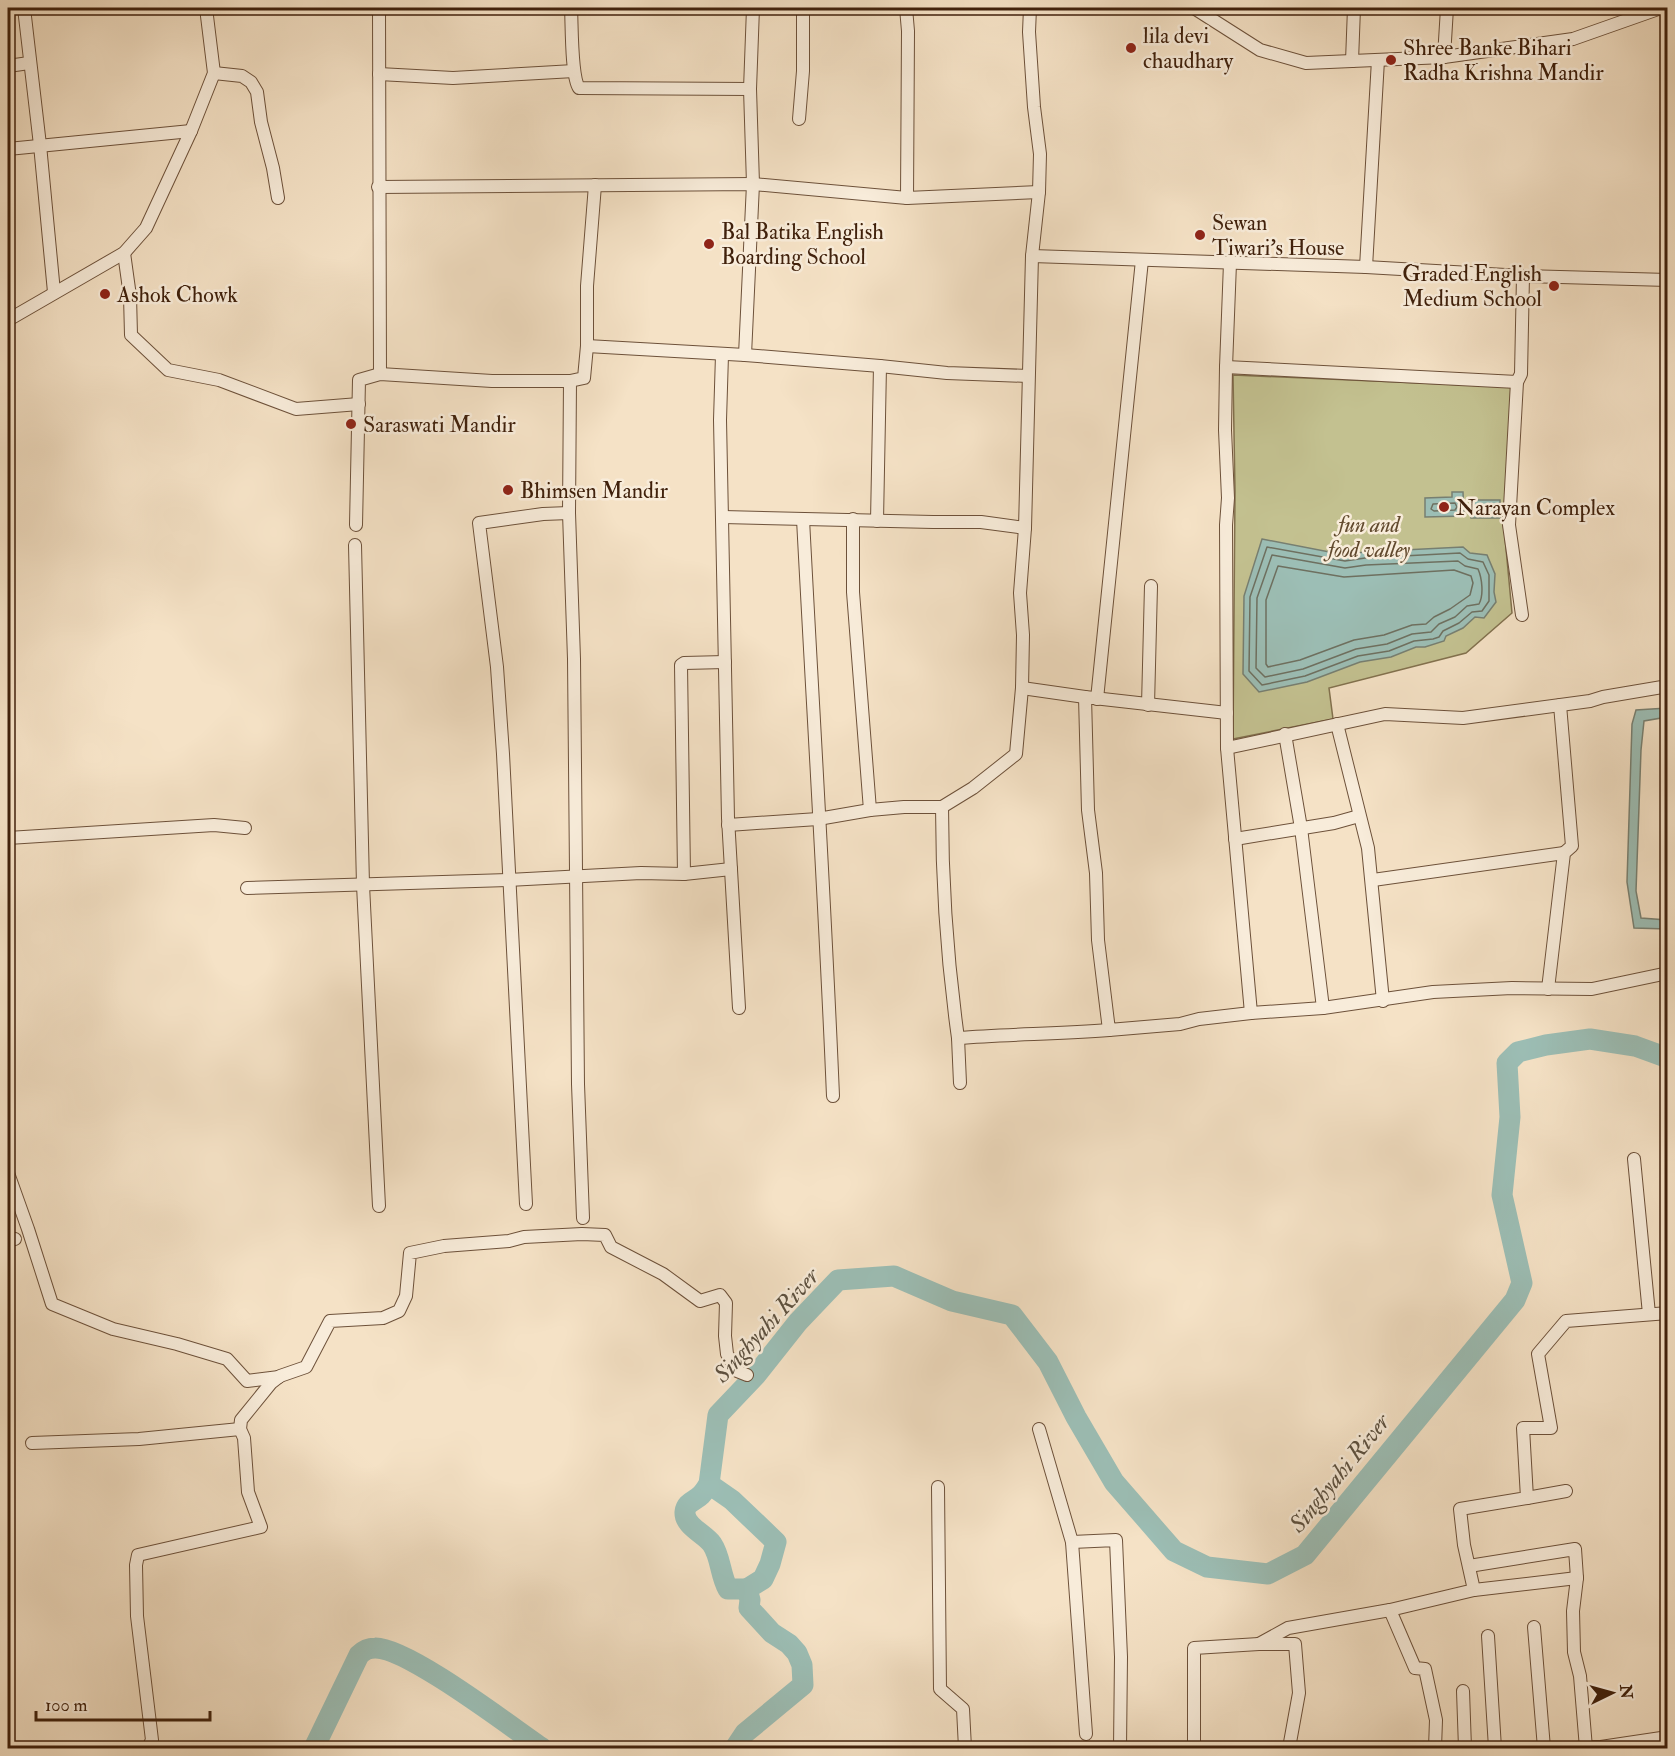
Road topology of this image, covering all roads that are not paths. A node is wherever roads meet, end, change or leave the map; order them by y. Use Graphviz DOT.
graph roads {
  1 [pos="24,8"];
  2 [pos="206,8"];
  3 [pos="246,8"];
  4 [pos="379,8"];
  5 [pos="571,8"];
  6 [pos="753,8"];
  7 [pos="803,8"];
  8 [pos="906,8"];
  9 [pos="1030,8"];
  10 [pos="1194,8"];
  11 [pos="1354,8"];
  12 [pos="1447,8"];
  13 [pos="1660,8"];
  14 [pos="1444,57"];
  15 [pos="1378,60"];
  16 [pos="1352,61"];
  17 [pos="30,63"];
  18 [pos="8,66"];
  19 [pos="574,71"];
  20 [pos="214,73"];
  21 [pos="380,74"];
  22 [pos="750,89"];
  23 [pos="799,119"];
  24 [pos="190,131"];
  25 [pos="40,145"];
  26 [pos="8,149"];
  27 [pos="753,184"];
  28 [pos="595,185"];
  29 [pos="378,187"];
  30 [pos="1039,192"];
  31 [pos="278,198"];
  32 [pos="907,198"];
  33 [pos="124,253"];
  34 [pos="1032,256"];
  35 [pos="1142,260"];
  36 [pos="1230,263"];
  37 [pos="1366,267"];
  38 [pos="1523,276"];
  39 [pos="1668,280"];
  40 [pos="54,292"];
  41 [pos="8,321"];
  42 [pos="587,346"];
  43 [pos="722,355"];
  44 [pos="745,356"];
  45 [pos="880,366"];
  46 [pos="1226,367"];
  47 [pos="380,374"];
  48 [pos="1028,376"];
  49 [pos="570,381"];
  50 [pos="1517,382"];
  51 [pos="359,404"];
  52 [pos="569,513"];
  53 [pos="723,517"];
  54 [pos="803,519"];
  55 [pos="853,519"];
  56 [pos="877,521"];
  57 [pos="356,525"];
  58 [pos="1025,528"];
  59 [pos="355,545"];
  60 [pos="1151,586"];
  61 [pos="1522,615"];
  62 [pos="725,662"];
  63 [pos="1668,686"];
  64 [pos="1022,688"];
  65 [pos="1091,698"];
  66 [pos="1148,705"];
  67 [pos="1560,705"];
  68 [pos="1227,713"];
  69 [pos="1337,724"];
  70 [pos="1285,735"];
  71 [pos="1227,748"];
  72 [pos="942,807"];
  73 [pos="870,810"];
  74 [pos="1359,816"];
  75 [pos="818,819"];
  76 [pos="728,825"];
  77 [pos="245,828"];
  78 [pos="1302,828"];
  79 [pos="8,838"];
  80 [pos="1235,839"];
  81 [pos="1564,853"];
  82 [pos="731,869"];
  83 [pos="684,874"];
  84 [pos="576,877"];
  85 [pos="508,880"];
  86 [pos="1372,880"];
  87 [pos="363,885"];
  88 [pos="247,888"];
  89 [pos="1668,973"];
  90 [pos="1548,989"];
  91 [pos="1383,1001"];
  92 [pos="739,1008"];
  93 [pos="1323,1008"];
  94 [pos="1251,1013"];
  95 [pos="1109,1030"];
  96 [pos="958,1038"];
  97 [pos="960,1083"];
  98 [pos="833,1096"];
  99 [pos="1634,1159"];
  100 [pos="8,1173"];
  101 [pos="526,1204"];
  102 [pos="379,1206"];
  103 [pos="583,1218"];
  104 [pos="1668,1313"];
  105 [pos="1649,1314"];
  106 [pos="747,1375"];
  107 [pos="280,1376"];
  108 [pos="240,1429"];
  109 [pos="1039,1429"];
  110 [pos="32,1443"];
  111 [pos="938,1487"];
  112 [pos="1566,1491"];
  113 [pos="1527,1498"];
  114 [pos="1072,1542"];
  115 [pos="1469,1566"];
  116 [pos="1577,1578"];
  117 [pos="1474,1590"];
  118 [pos="1390,1610"];
  119 [pos="1534,1627"];
  120 [pos="1488,1636"];
  121 [pos="1259,1644"];
  122 [pos="1462,1691"];
  123 [pos="1086,1734"];
  124 [pos="1668,1737"];
  125 [pos="1654,1744"];
  126 [pos="1586,1748"];
  127 [pos="1604,1748"];
  128 [pos="148,1749"];
  129 [pos="965,1749"];
  130 [pos="1120,1749"];
  131 [pos="1194,1749"];
  132 [pos="1289,1749"];
  133 [pos="1435,1749"];
  134 [pos="1465,1749"];
  135 [pos="1495,1749"];
  136 [pos="1544,1749"];
  137 [pos="1576,1749"];
  1 -- 17 [label="street"];
  2 -- 3 [label="street"];
  2 -- 20 [label="street"];
  4 -- 21 [label="street"];
  5 -- 19 [label="street"];
  6 -- 22 [label="street"];
  7 -- 23 [label="street"];
  8 -- 32 [label="street"];
  9 -- 30 [label="street"];
  10 -- 16 [label="street"];
  11 -- 16 [label="street"];
  12 -- 14 [label="street"];
  13 -- 14 [label="street"];
  14 -- 15 [label="street"];
  15 -- 16 [label="street"];
  15 -- 37 [label="street"];
  17 -- 18 [label="street"];
  17 -- 25 [label="street"];
  19 -- 21 [label="street"];
  19 -- 22 [label="street"];
  20 -- 24 [label="street"];
  20 -- 31 [label="street"];
  21 -- 29 [label="street"];
  22 -- 27 [label="street"];
  24 -- 25 [label="street"];
  24 -- 33 [label="street"];
  25 -- 26 [label="street"];
  25 -- 40 [label="street"];
  27 -- 28 [label="street"];
  27 -- 32 [label="street"];
  27 -- 44 [label="street"];
  28 -- 29 [label="street"];
  28 -- 42 [label="street"];
  29 -- 47 [label="street"];
  30 -- 32 [label="street"];
  30 -- 34 [label="street"];
  33 -- 40 [label="street"];
  33 -- 51 [label="street"];
  34 -- 35 [label="street"];
  34 -- 48 [label="street"];
  35 -- 36 [label="street"];
  35 -- 65 [label="street"];
  36 -- 37 [label="street"];
  36 -- 46 [label="street"];
  37 -- 38 [label="street"];
  38 -- 39 [label="street"];
  38 -- 50 [label="street"];
  40 -- 41 [label="street"];
  42 -- 43 [label="street"];
  42 -- 49 [label="street"];
  43 -- 44 [label="street"];
  43 -- 53 [label="street"];
  44 -- 45 [label="street"];
  45 -- 48 [label="street"];
  45 -- 56 [label="street"];
  46 -- 50 [label="street"];
  46 -- 68 [label="street"];
  47 -- 49 [label="street"];
  47 -- 51 [label="street"];
  48 -- 58 [label="street"];
  49 -- 52 [label="street"];
  50 -- 61 [label="street"];
  51 -- 57 [label="street"];
  52 -- 84 [label="street"];
  52 -- 85 [label="street"];
  53 -- 54 [label="street"];
  53 -- 62 [label="street"];
  54 -- 55 [label="street"];
  54 -- 75 [label="street"];
  55 -- 56 [label="street"];
  55 -- 73 [label="street"];
  56 -- 58 [label="street"];
  58 -- 64 [label="street"];
  59 -- 87 [label="street"];
  60 -- 66 [label="street"];
  62 -- 76 [label="street"];
  62 -- 83 [label="street"];
  63 -- 67 [label="street"];
  64 -- 65 [label="street"];
  64 -- 72 [label="street"];
  65 -- 66 [label="street"];
  65 -- 95 [label="street"];
  66 -- 68 [label="street"];
  67 -- 69 [label="street"];
  67 -- 81 [label="street"];
  68 -- 71 [label="street"];
  69 -- 70 [label="street"];
  69 -- 74 [label="street"];
  70 -- 71 [label="street"];
  70 -- 78 [label="street"];
  71 -- 80 [label="street"];
  72 -- 73 [label="street"];
  72 -- 96 [label="street"];
  73 -- 75 [label="street"];
  74 -- 78 [label="street"];
  74 -- 86 [label="street"];
  75 -- 76 [label="street"];
  75 -- 98 [label="street"];
  76 -- 82 [label="street"];
  77 -- 79 [label="street"];
  78 -- 80 [label="street"];
  78 -- 93 [label="street"];
  80 -- 94 [label="street"];
  81 -- 86 [label="street"];
  81 -- 90 [label="street"];
  82 -- 83 [label="street"];
  82 -- 92 [label="street"];
  83 -- 84 [label="street"];
  84 -- 85 [label="street"];
  84 -- 103 [label="street"];
  85 -- 87 [label="street"];
  85 -- 101 [label="street"];
  86 -- 91 [label="street"];
  87 -- 88 [label="street"];
  87 -- 102 [label="street"];
  89 -- 90 [label="street"];
  90 -- 91 [label="street"];
  91 -- 93 [label="street"];
  93 -- 94 [label="street"];
  94 -- 95 [label="street"];
  95 -- 96 [label="street"];
  96 -- 97 [label="street"];
  99 -- 105 [label="street"];
  100 -- 107 [label="street"];
  104 -- 105 [label="street"];
  105 -- 113 [label="street"];
  106 -- 107 [label="street"];
  107 -- 108 [label="street"];
  108 -- 110 [label="street"];
  108 -- 128 [label="street"];
  109 -- 114 [label="street"];
  111 -- 129 [label="street"];
  112 -- 113 [label="street"];
  113 -- 115 [label="street"];
  114 -- 123 [label="street"];
  114 -- 130 [label="street"];
  115 -- 116 [label="street"];
  115 -- 117 [label="street"];
  116 -- 117 [label="street"];
  116 -- 126 [label="street"];
  117 -- 118 [label="street"];
  118 -- 121 [label="street"];
  118 -- 133 [label="street"];
  119 -- 136 [label="street"];
  120 -- 135 [label="street"];
  121 -- 131 [label="street"];
  121 -- 132 [label="street"];
  122 -- 134 [label="street"];
  124 -- 125 [label="street"];
  125 -- 127 [label="street"];
  126 -- 127 [label="street"];
  126 -- 137 [label="street"];
}
